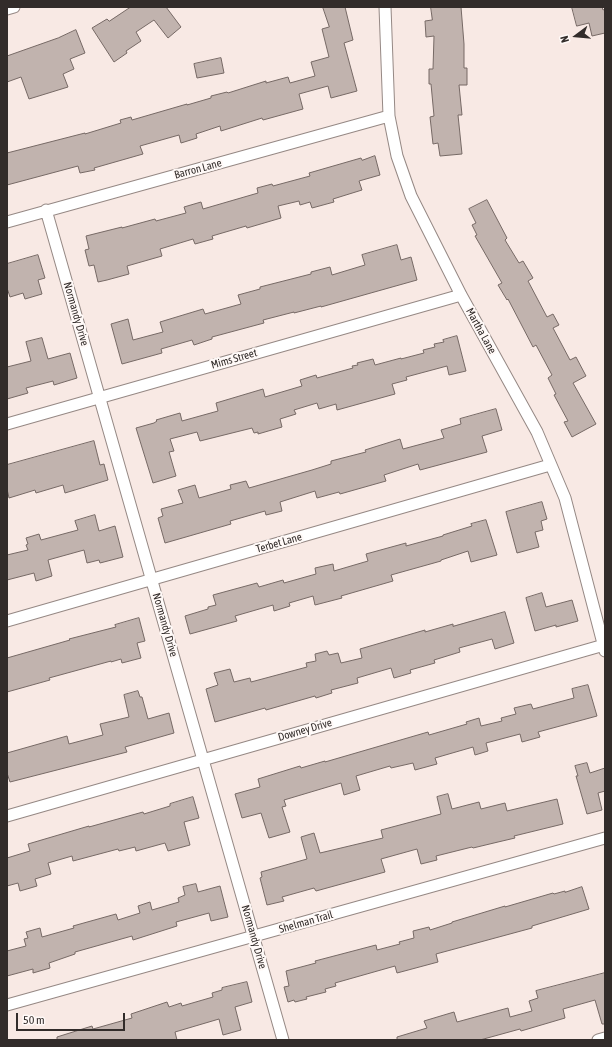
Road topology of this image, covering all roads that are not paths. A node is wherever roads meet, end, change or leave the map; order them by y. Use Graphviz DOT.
graph roads {
  1 [pos="14,7"];
  2 [pos="385,7"];
  3 [pos="7,10"];
  4 [pos="389,116"];
  5 [pos="46,210"];
  6 [pos="7,222"];
  7 [pos="461,295"];
  8 [pos="100,398"];
  9 [pos="7,424"];
  10 [pos="550,465"];
  11 [pos="152,579"];
  12 [pos="7,621"];
  13 [pos="604,648"];
  14 [pos="203,760"];
  15 [pos="7,816"];
  16 [pos="605,838"];
  17 [pos="254,936"];
  18 [pos="7,1005"];
  19 [pos="605,1038"];
  20 [pos="284,1040"];
  21 [pos="598,1040"];
  1 -- 3 [label="street"];
  2 -- 4 [label="street, Martha Lane"];
  4 -- 5 [label="street, Barron Lane"];
  4 -- 7 [label="street, Martha Lane"];
  5 -- 6 [label="street, Barron Lane"];
  5 -- 8 [label="street, Normandy Drive"];
  7 -- 8 [label="street, Mims Street"];
  7 -- 10 [label="street, Martha Lane"];
  8 -- 9 [label="street, Mims Street"];
  8 -- 11 [label="street, Normandy Drive"];
  10 -- 11 [label="street, Terbet Lane"];
  10 -- 13 [label="street, Martha Lane"];
  11 -- 12 [label="street, Terbet Lane"];
  11 -- 14 [label="street, Normandy Drive"];
  13 -- 14 [label="street, Downey Drive"];
  14 -- 15 [label="street, Downey Drive"];
  14 -- 17 [label="street, Normandy Drive"];
  16 -- 17 [label="street, Shelman Trail"];
  17 -- 18 [label="street, Shelman Trail"];
  17 -- 20 [label="street, Normandy Drive"];
  19 -- 21 [label="street"];
}
